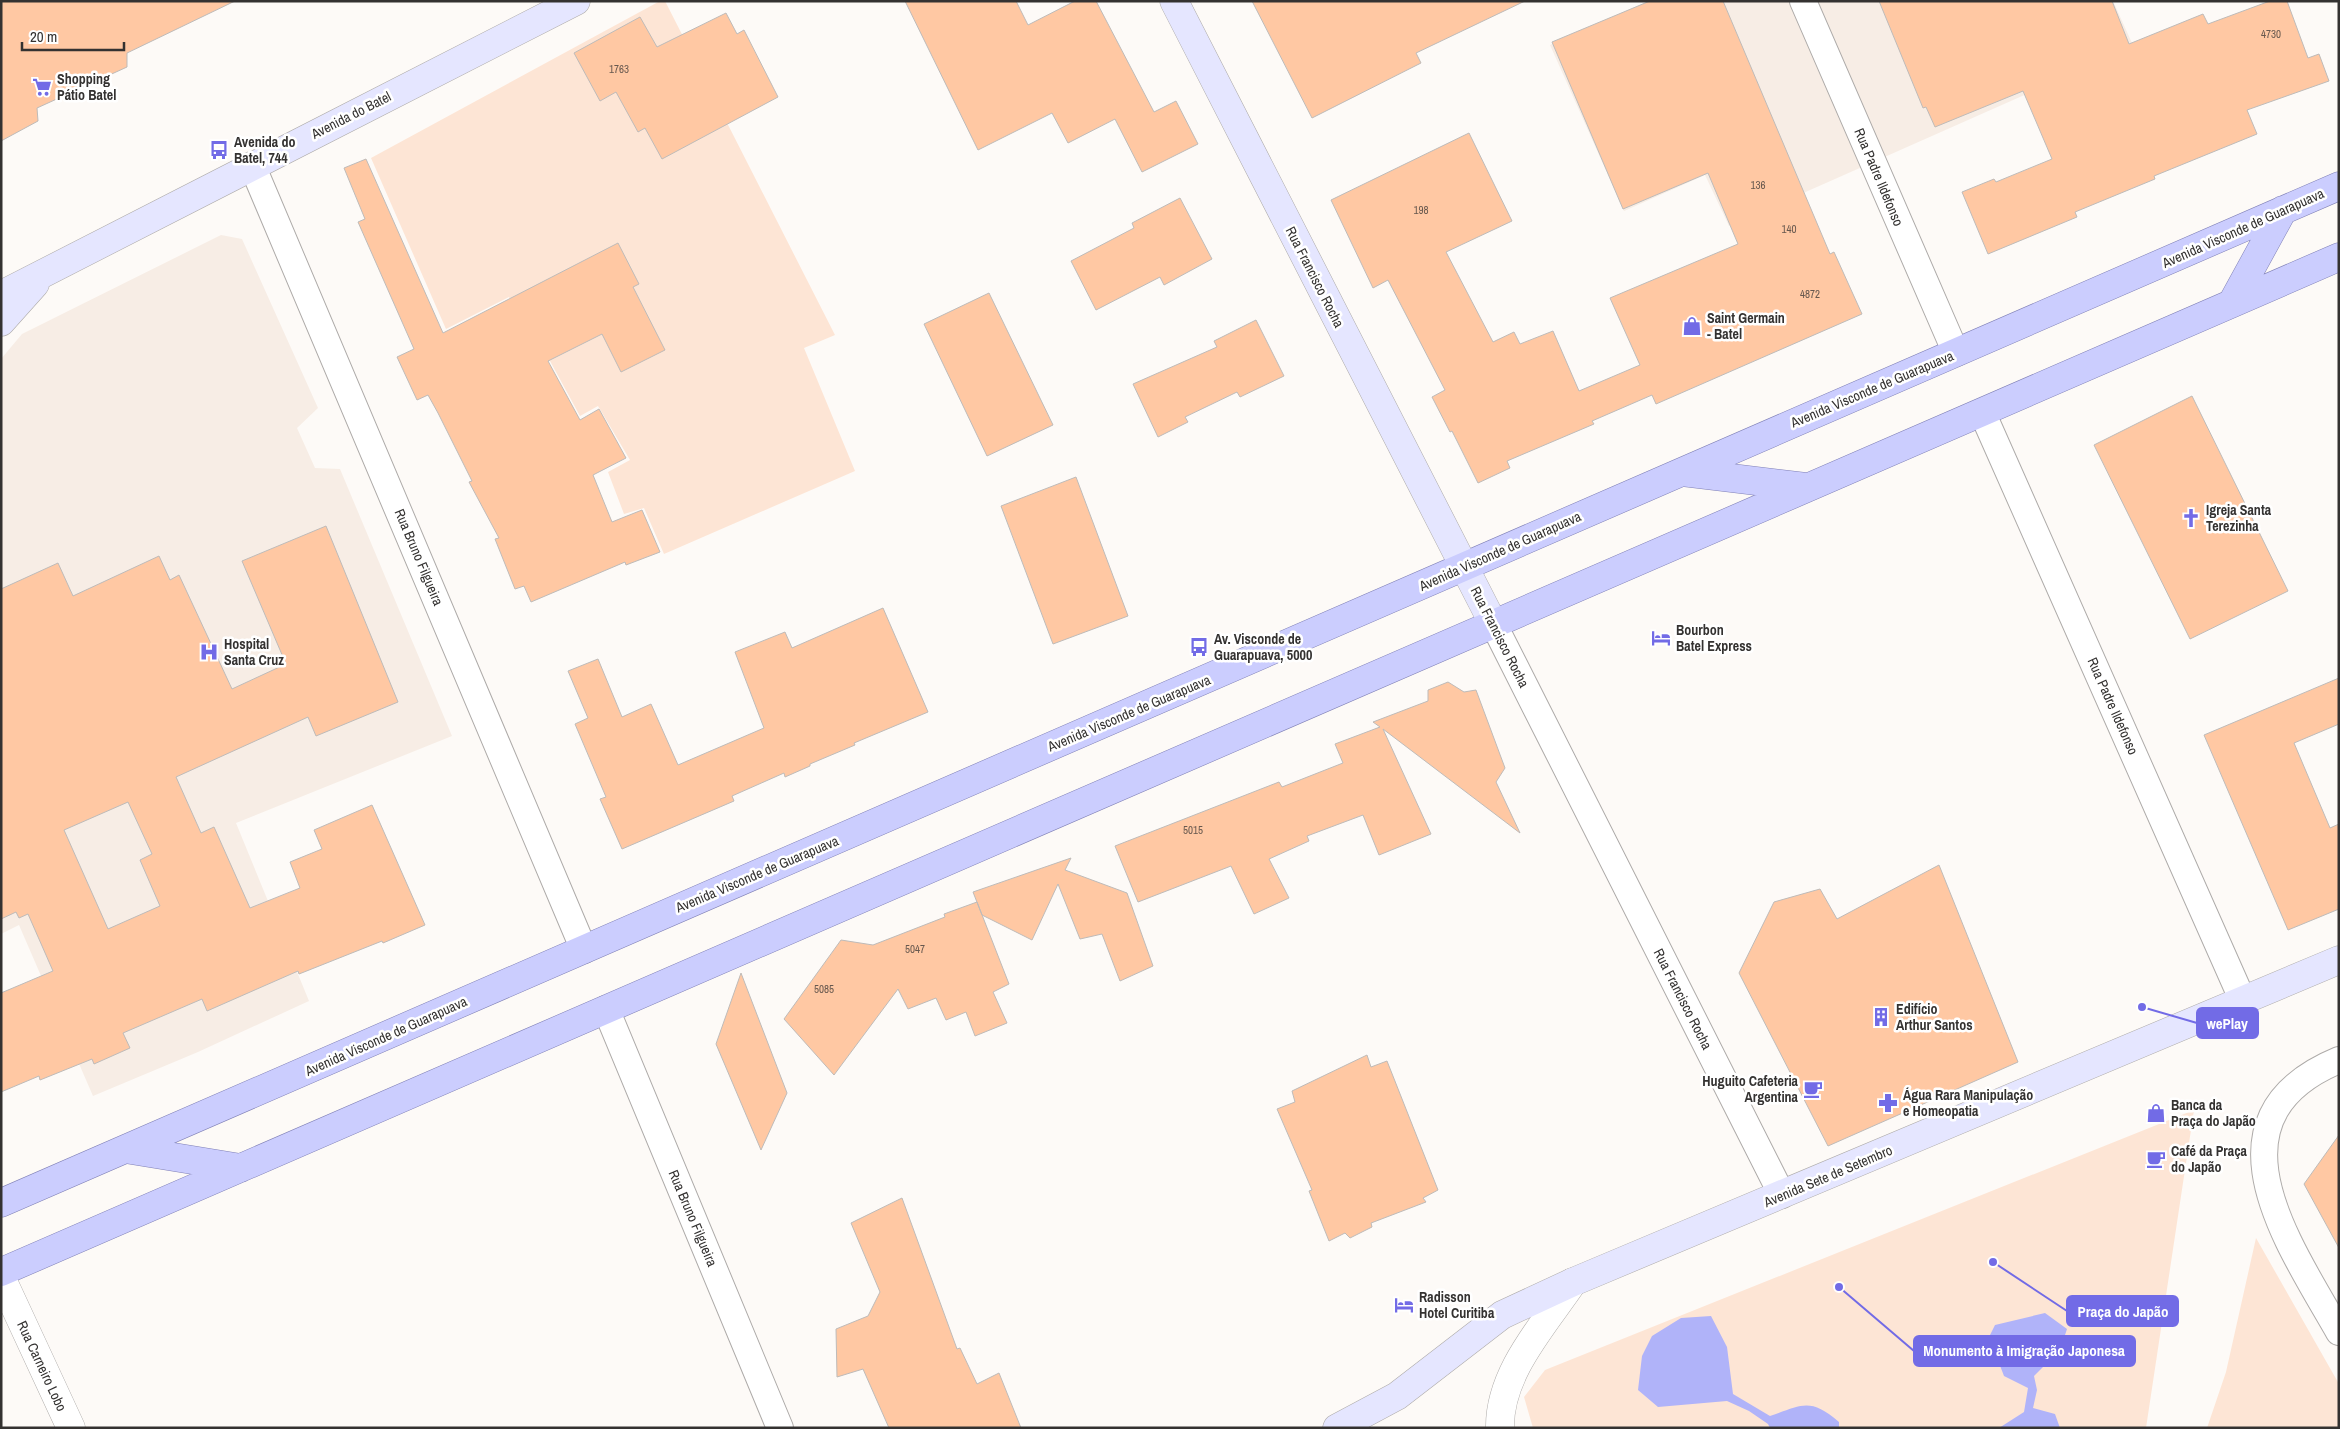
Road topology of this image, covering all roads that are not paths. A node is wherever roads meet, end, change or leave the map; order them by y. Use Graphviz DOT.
graph roads {
  1 [pos="576,1"];
  2 [pos="1174,1"];
  3 [pos="1803,1"];
  4 [pos="252,165"];
  5 [pos="2339,186"];
  6 [pos="2283,210"];
  7 [pos="2339,257"];
  8 [pos="46,272"];
  9 [pos="1,295"];
  10 [pos="2232,303"];
  11 [pos="1,322"];
  12 [pos="1956,353"];
  13 [pos="1982,412"];
  14 [pos="1682,472"];
  15 [pos="1807,488"];
  16 [pos="1464,568"];
  17 [pos="1494,625"];
  18 [pos="584,950"];
  19 [pos="2339,960"];
  20 [pos="2244,1001"];
  21 [pos="606,1009"];
  22 [pos="2339,1060"];
  23 [pos="125,1149"];
  24 [pos="241,1168"];
  25 [pos="1782,1195"];
  26 [pos="1,1203"];
  27 [pos="1,1272"];
  28 [pos="1,1277"];
  29 [pos="1573,1282"];
  30 [pos="2339,1332"];
  31 [pos="71,1428"];
  32 [pos="780,1428"];
  33 [pos="1337,1428"];
  34 [pos="1500,1428"];
  1 -- 4 [label="main road, Avenida do Batel"];
  2 -- 16 [label="main road, Rua Francisco Rocha"];
  3 -- 12 [label="street, Rua Padre Ildefonso"];
  4 -- 8 [label="main road, Avenida do Batel"];
  4 -- 18 [label="street, Rua Bruno Filgueira"];
  5 -- 6 [label="main road, Avenida Visconde de Guarapuava"];
  6 -- 10 [label="main road"];
  6 -- 12 [label="main road, Avenida Visconde de Guarapuava"];
  7 -- 10 [label="main road"];
  8 -- 9 [label="main road, Avenida do Batel"];
  8 -- 11 [label="main road"];
  10 -- 13 [label="main road"];
  12 -- 14 [label="main road, Avenida Visconde de Guarapuava"];
  13 -- 15 [label="main road"];
  13 -- 20 [label="street, Rua Padre Ildefonso"];
  14 -- 15 [label="main road"];
  14 -- 16 [label="main road, Avenida Visconde de Guarapuava"];
  15 -- 17 [label="main road"];
  16 -- 17 [label="main road, Rua Francisco Rocha"];
  16 -- 18 [label="main road, Avenida Visconde de Guarapuava"];
  17 -- 21 [label="main road"];
  17 -- 25 [label="street, Rua Francisco Rocha"];
  18 -- 23 [label="main road, Avenida Visconde de Guarapuava"];
  19 -- 20 [label="main road, Avenida Sete de Setembro"];
  20 -- 25 [label="main road, Avenida Sete de Setembro"];
  21 -- 24 [label="main road"];
  21 -- 32 [label="street, Rua Bruno Filgueira"];
  22 -- 30 [label="street"];
  23 -- 24 [label="main road"];
  23 -- 26 [label="main road, Avenida Visconde de Guarapuava"];
  24 -- 27 [label="main road"];
  25 -- 29 [label="main road, Avenida Sete de Setembro"];
  28 -- 31 [label="street, Rua Carneiro Lobo"];
  29 -- 33 [label="main road, Avenida Sete de Setembro"];
  29 -- 34 [label="street"];
}
